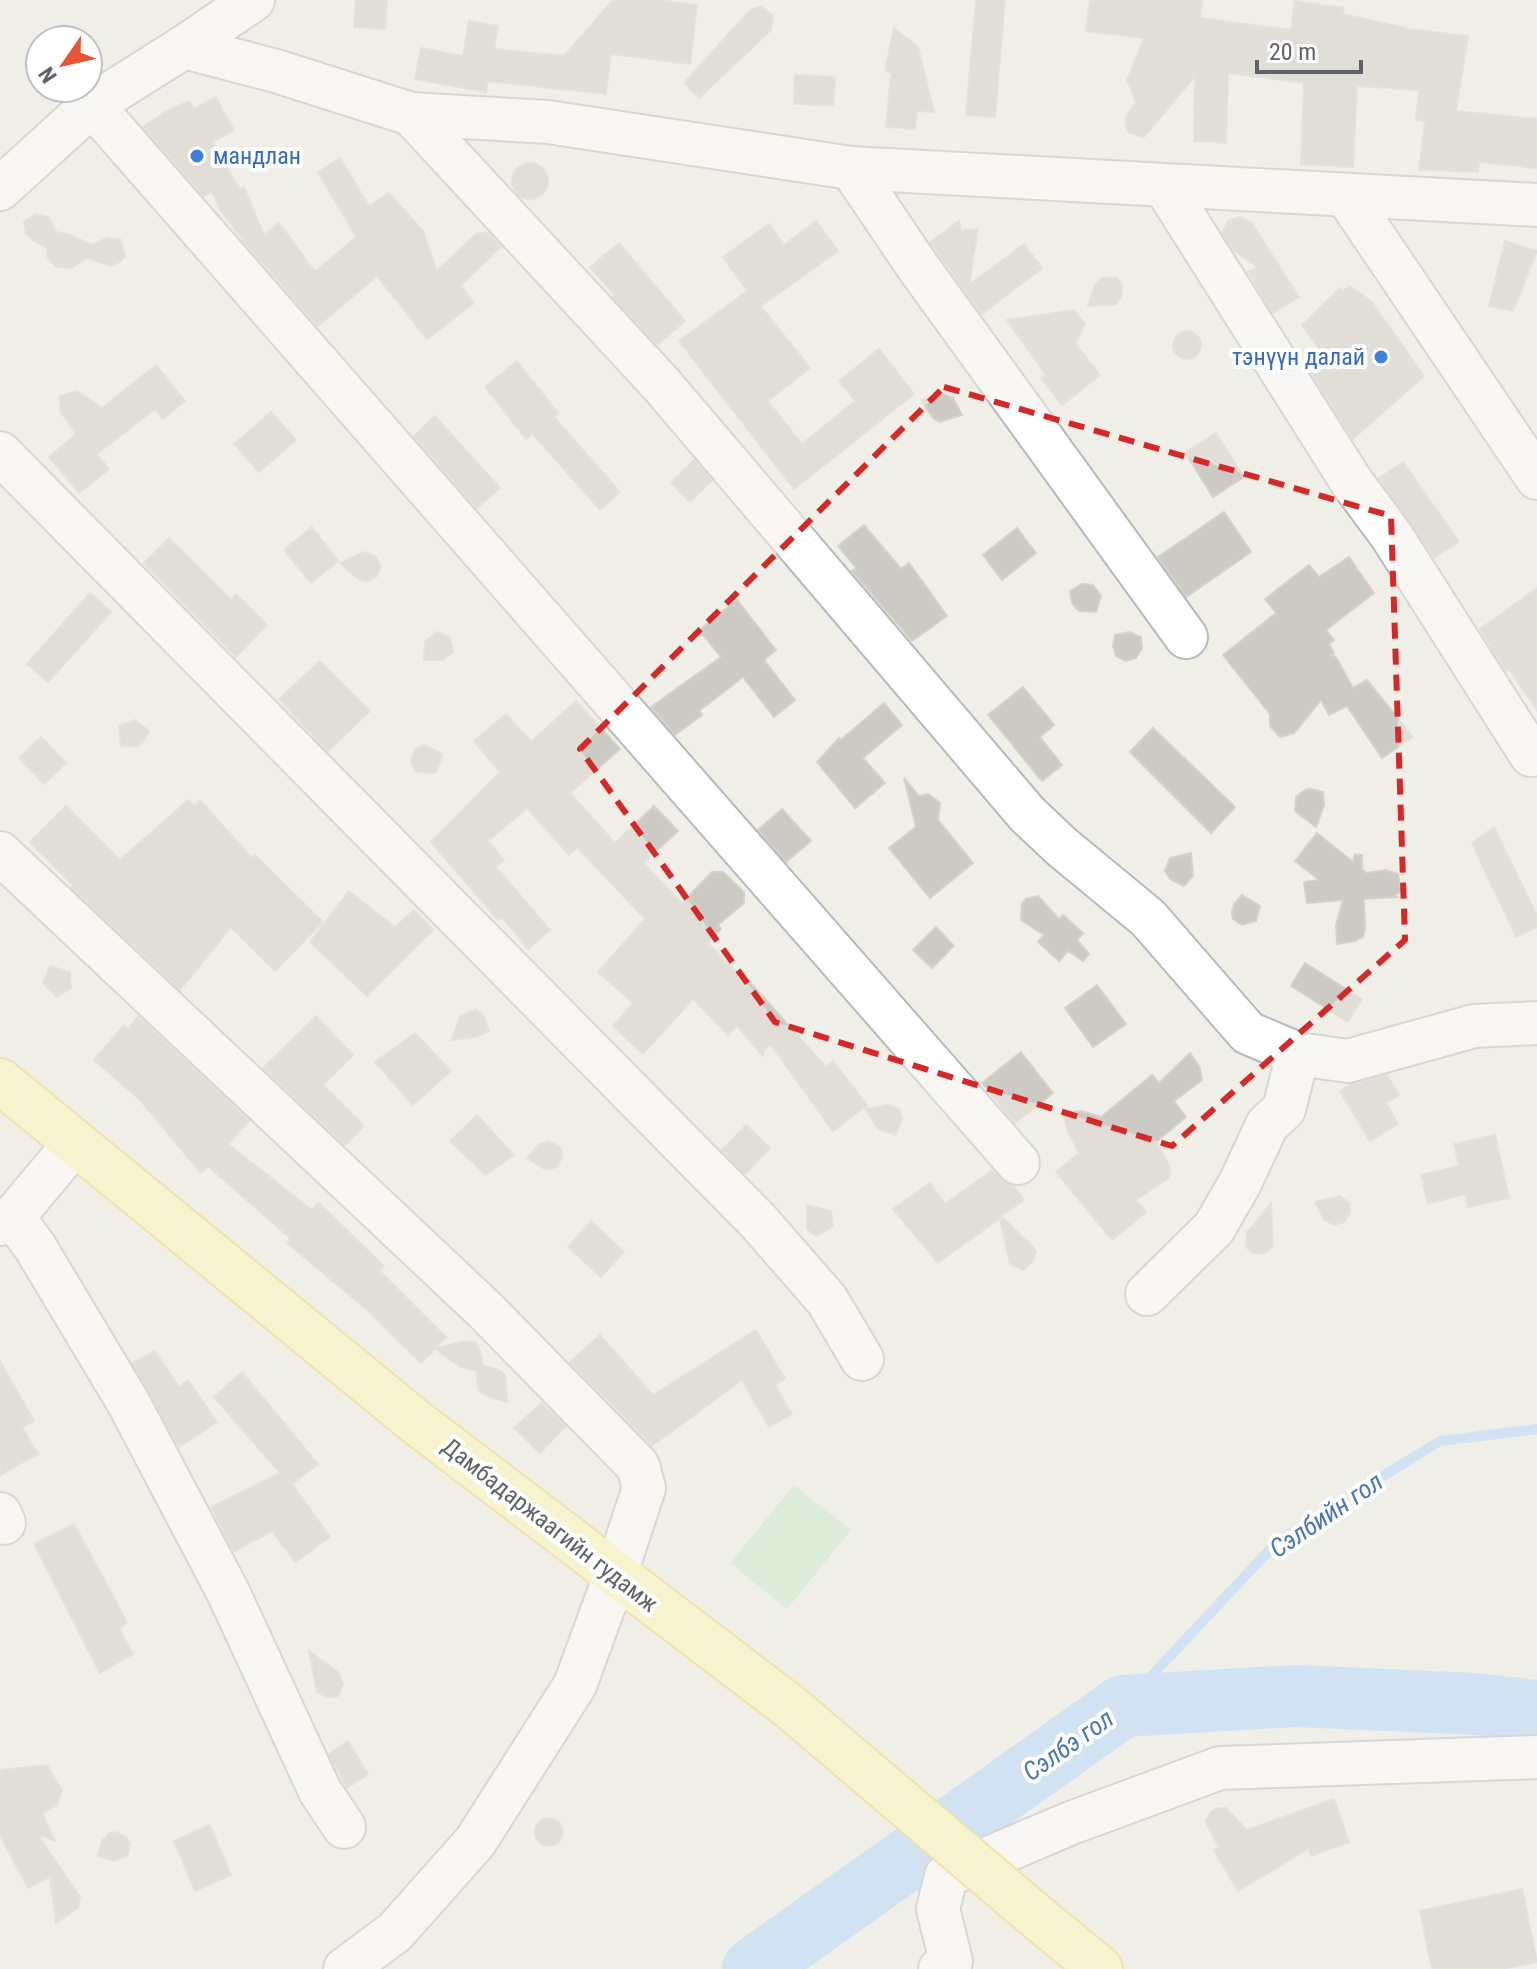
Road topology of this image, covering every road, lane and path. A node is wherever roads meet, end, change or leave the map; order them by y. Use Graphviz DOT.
graph roads {
  1 [pos="253,0"];
  2 [pos="184,47"];
  3 [pos="92,105"];
  4 [pos="411,114"];
  5 [pos="851,168"];
  6 [pos="1164,185"];
  7 [pos="0,189"];
  8 [pos="1346,195"];
  9 [pos="1537,205"];
  10 [pos="0,453"];
  11 [pos="1537,478"];
  12 [pos="1186,637"];
  13 [pos="1531,755"];
  14 [pos="0,853"];
  15 [pos="1537,1023"];
  16 [pos="1298,1054"];
  17 [pos="0,1081"];
  18 [pos="75,1143"];
  19 [pos="1018,1163"];
  20 [pos="6,1220"];
  21 [pos="1147,1294"];
  22 [pos="862,1359"];
  23 [pos="615,1576"];
  24 [pos="1537,1757"];
  25 [pos="344,1827"];
  26 [pos="345,1969"];
  27 [pos="940,1969"];
  28 [pos="1100,1969"];
  1 -- 2 [label="street"];
  2 -- 3 [label="street"];
  2 -- 4 [label="street"];
  3 -- 7 [label="street"];
  3 -- 19 [label="street"];
  4 -- 5 [label="street"];
  4 -- 16 [label="street"];
  5 -- 6 [label="street"];
  5 -- 12 [label="street"];
  6 -- 8 [label="street"];
  6 -- 13 [label="street"];
  8 -- 9 [label="street"];
  8 -- 11 [label="street"];
  10 -- 22 [label="street"];
  14 -- 23 [label="street"];
  15 -- 16 [label="street"];
  16 -- 21 [label="street"];
  17 -- 18 [label="main road, Дамбадаржаагийн гудамж"];
  18 -- 20 [label="street"];
  18 -- 23 [label="main road, Дамбадаржаагийн гудамж"];
  20 -- 25 [label="street"];
  23 -- 26 [label="street"];
  23 -- 28 [label="main road, Дамбадаржаагийн гудамж, bridge"];
  24 -- 27 [label="street"];
}
